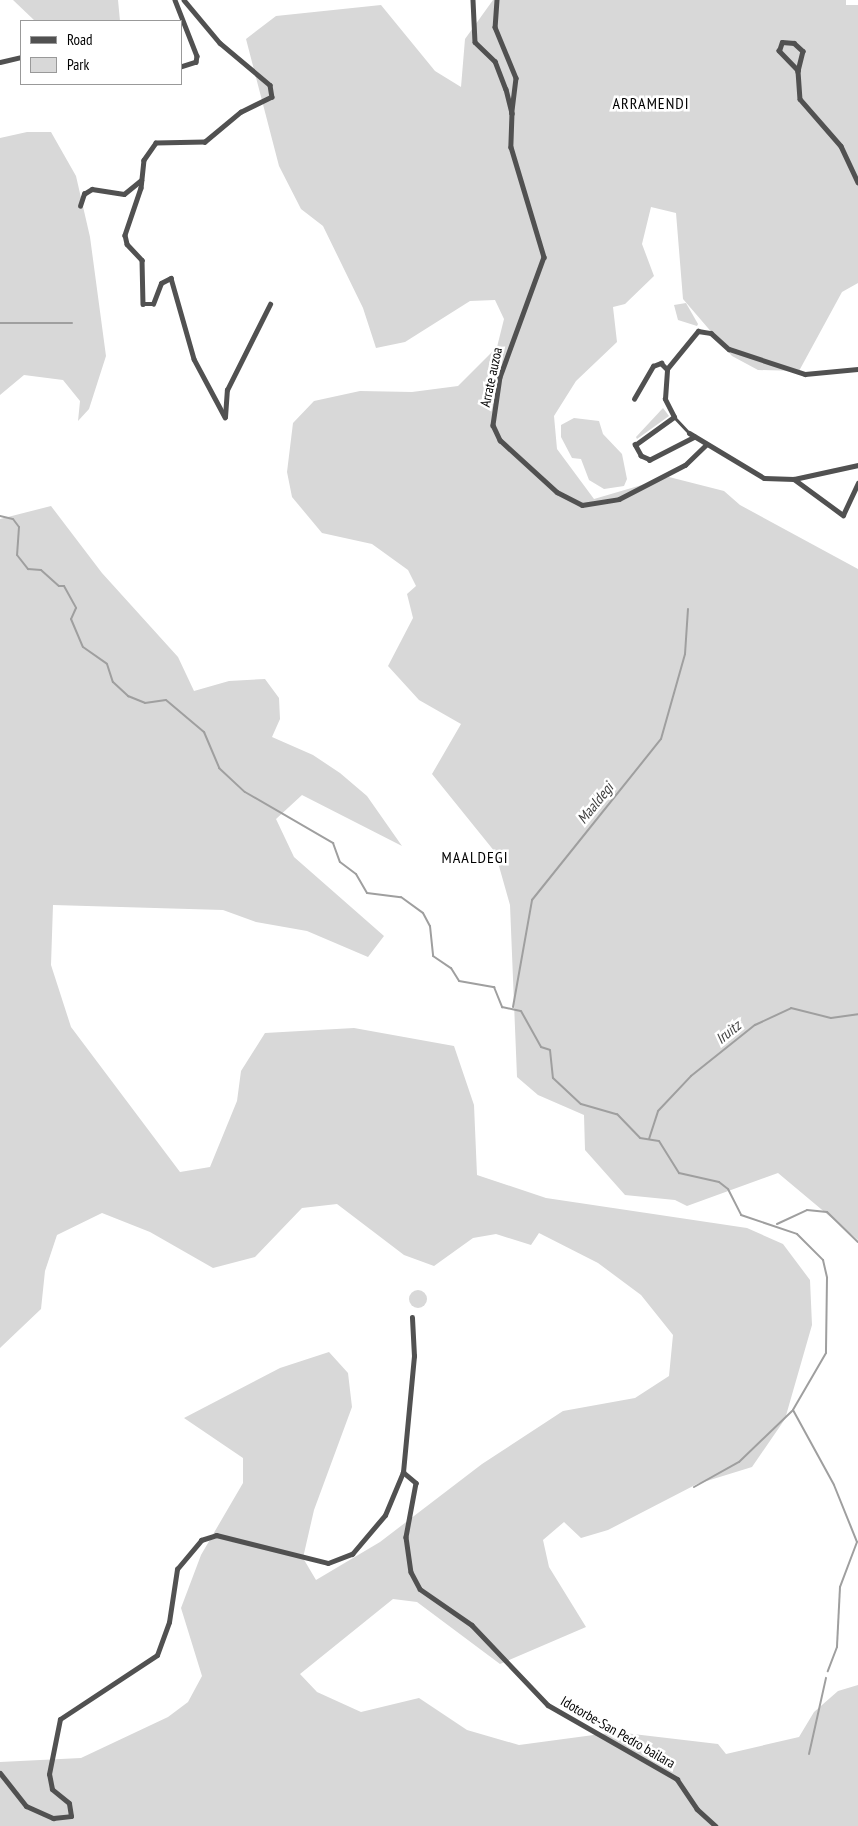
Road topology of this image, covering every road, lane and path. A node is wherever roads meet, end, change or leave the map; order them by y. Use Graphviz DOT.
graph roads {
  1 [pos="175,0"];
  2 [pos="184,0"];
  3 [pos="473,0"];
  4 [pos="497,0"];
  5 [pos="20,56"];
  6 [pos="0,62"];
  7 [pos="182,67"];
  8 [pos="798,71"];
  9 [pos="512,112"];
  10 [pos="141,180"];
  11 [pos="858,182"];
  12 [pos="80,206"];
  13 [pos="270,304"];
  14 [pos="666,367"];
  15 [pos="858,369"];
  16 [pos="634,399"];
  17 [pos="674,417"];
  18 [pos="689,433"];
  19 [pos="695,438"];
  20 [pos="706,444"];
  21 [pos="858,465"];
  22 [pos="794,479"];
  23 [pos="858,483"];
  24 [pos="412,1317"];
  25 [pos="403,1472"];
  26 [pos="0,1773"];
  27 [pos="716,1826"];
  1 -- 7 [label="street"];
  2 -- 10 [label="street"];
  3 -- 9 [label="street, Arrate auzoa"];
  4 -- 9 [label="street, Arrate auzoa"];
  5 -- 6 [label="street"];
  8 -- 8 [label="street"];
  8 -- 11 [label="street"];
  9 -- 20 [label="street, Arrate auzoa"];
  10 -- 12 [label="street"];
  10 -- 13 [label="street"];
  14 -- 15 [label="street"];
  14 -- 16 [label="street"];
  14 -- 17 [label="street"];
  17 -- 18 [label="street"];
  17 -- 19 [label="street"];
  18 -- 19 [label="street"];
  19 -- 20 [label="street"];
  20 -- 22 [label="street"];
  21 -- 22 [label="street"];
  22 -- 23 [label="street"];
  24 -- 25 [label="street"];
  25 -- 26 [label="street"];
  25 -- 27 [label="street, Idotorbe-San Pedro bailara"];
}
